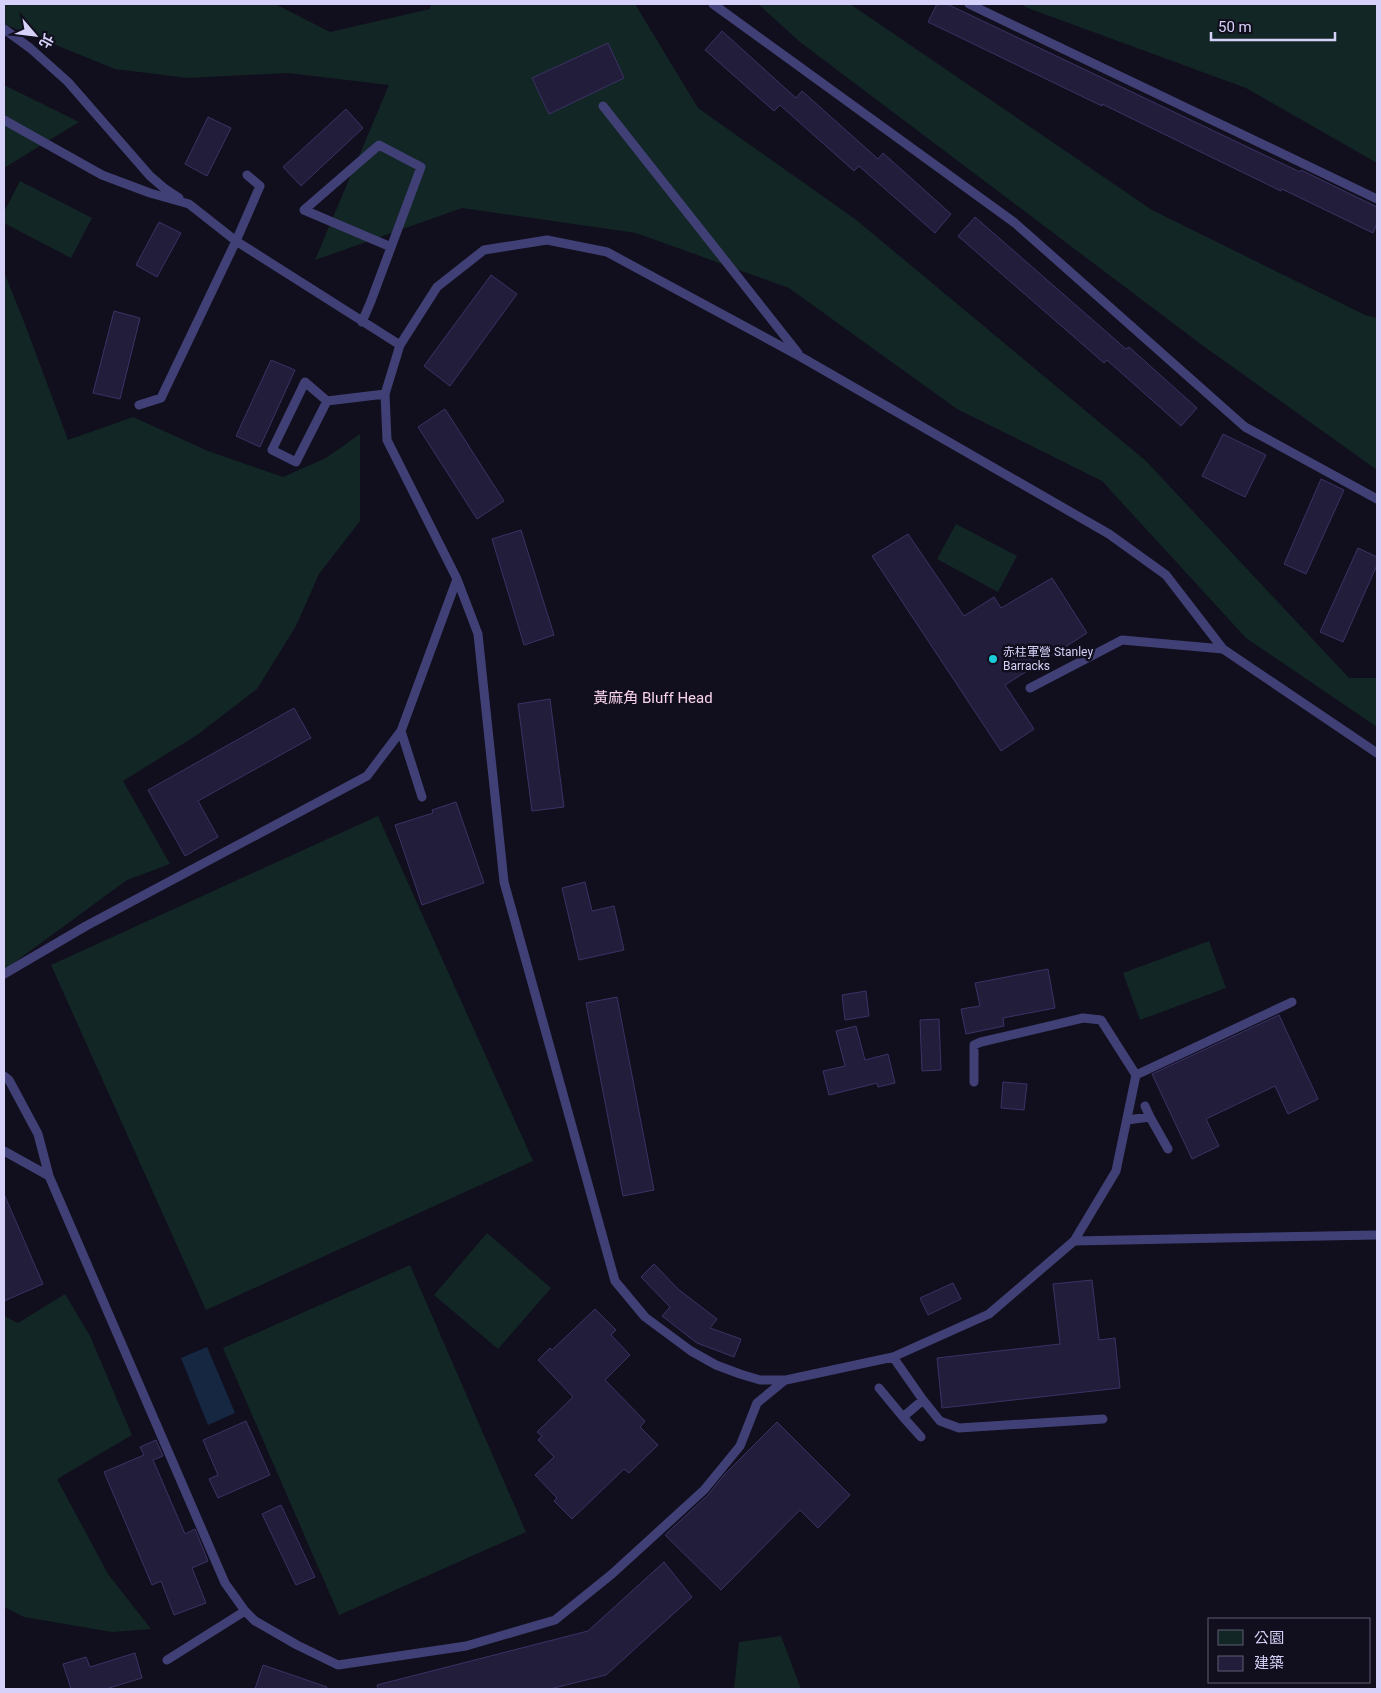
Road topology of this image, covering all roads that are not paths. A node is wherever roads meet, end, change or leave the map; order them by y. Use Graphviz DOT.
graph roads {
  1 [pos="713,4"];
  2 [pos="968,4"];
  3 [pos="4,29"];
  4 [pos="603,106"];
  5 [pos="4,120"];
  6 [pos="247,175"];
  7 [pos="1377,199"];
  8 [pos="188,204"];
  9 [pos="236,241"];
  10 [pos="392,247"];
  11 [pos="362,322"];
  12 [pos="400,345"];
  13 [pos="801,357"];
  14 [pos="385,394"];
  15 [pos="327,402"];
  16 [pos="139,405"];
  17 [pos="1377,499"];
  18 [pos="457,579"];
  19 [pos="1223,649"];
  20 [pos="1030,688"];
  21 [pos="401,731"];
  22 [pos="1377,753"];
  23 [pos="422,797"];
  24 [pos="4,974"];
  25 [pos="1292,1002"];
  26 [pos="1136,1074"];
  27 [pos="4,1076"];
  28 [pos="974,1082"];
  29 [pos="1144,1106"];
  30 [pos="1150,1117"];
  31 [pos="1127,1120"];
  32 [pos="1168,1148"];
  33 [pos="4,1151"];
  34 [pos="49,1176"];
  35 [pos="1377,1235"];
  36 [pos="1074,1241"];
  37 [pos="893,1357"];
  38 [pos="786,1380"];
  39 [pos="879,1388"];
  40 [pos="923,1400"];
  41 [pos="904,1417"];
  42 [pos="1102,1419"];
  43 [pos="921,1437"];
  44 [pos="245,1611"];
  45 [pos="167,1660"];
  1 -- 17 [label="lane"];
  2 -- 7 [label="lane"];
  3 -- 8 [label="lane"];
  4 -- 13 [label="lane"];
  5 -- 8 [label="lane"];
  6 -- 9 [label="lane"];
  8 -- 9 [label="lane"];
  9 -- 11 [label="lane"];
  9 -- 16 [label="lane"];
  10 -- 10 [label="lane"];
  10 -- 11 [label="lane"];
  11 -- 12 [label="lane"];
  12 -- 13 [label="lane"];
  12 -- 14 [label="lane"];
  13 -- 19 [label="lane"];
  14 -- 15 [label="lane"];
  14 -- 18 [label="lane"];
  15 -- 15 [label="lane"];
  18 -- 21 [label="lane"];
  18 -- 38 [label="lane"];
  19 -- 20 [label="lane"];
  19 -- 22 [label="lane"];
  21 -- 23 [label="lane"];
  21 -- 24 [label="lane"];
  25 -- 26 [label="lane"];
  26 -- 28 [label="lane"];
  26 -- 31 [label="lane"];
  27 -- 34 [label="lane"];
  29 -- 30 [label="lane"];
  30 -- 31 [label="lane"];
  30 -- 32 [label="lane"];
  31 -- 36 [label="lane"];
  33 -- 34 [label="lane"];
  34 -- 44 [label="lane"];
  35 -- 36 [label="lane"];
  36 -- 37 [label="lane"];
  37 -- 38 [label="lane"];
  37 -- 40 [label="lane"];
  38 -- 44 [label="lane"];
  39 -- 41 [label="lane"];
  40 -- 41 [label="lane"];
  40 -- 42 [label="lane"];
  41 -- 43 [label="lane"];
  44 -- 45 [label="lane"];
}
